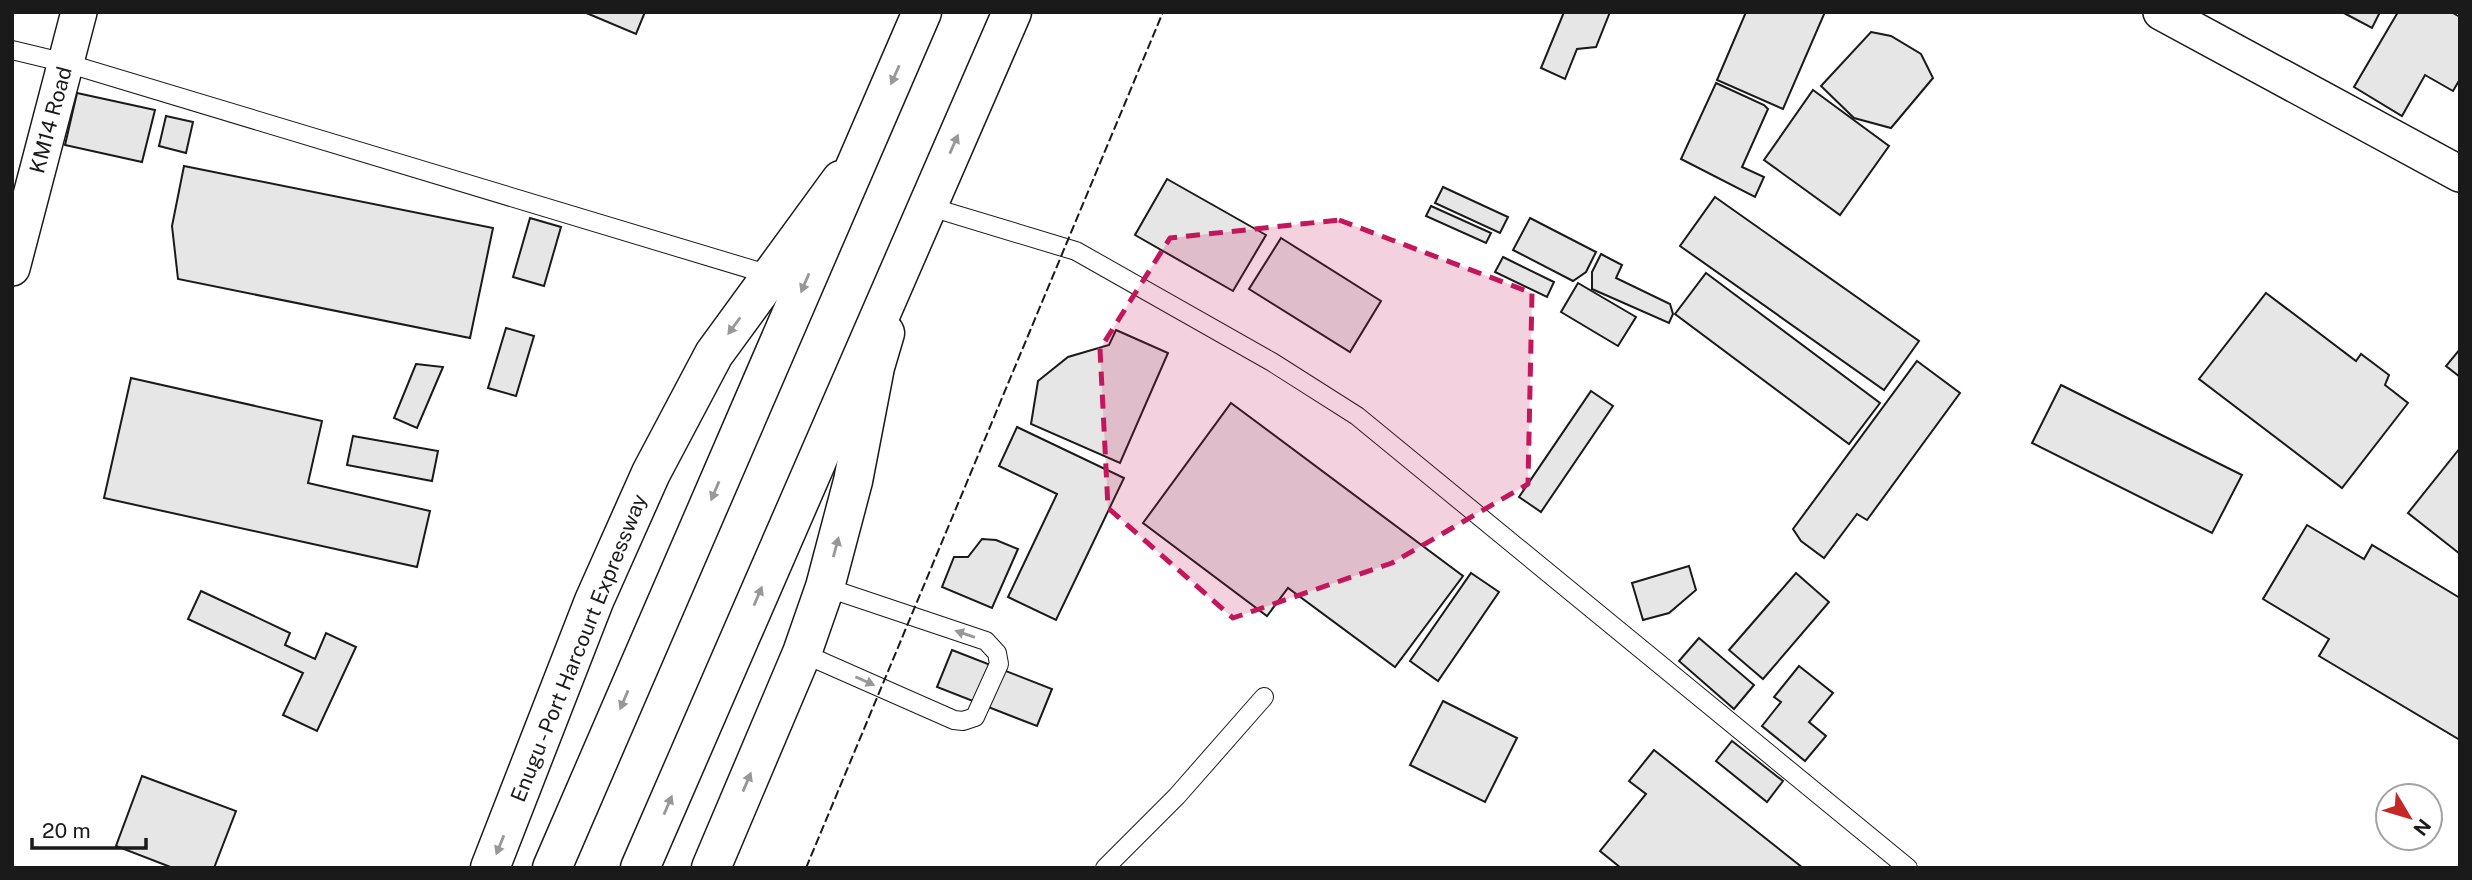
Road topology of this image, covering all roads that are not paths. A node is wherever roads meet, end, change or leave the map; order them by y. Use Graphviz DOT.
graph roads {
  1 [pos="79,12"];
  2 [pos="922,12"];
  3 [pos="1012,12"];
  4 [pos="2161,12"];
  5 [pos="12,50"];
  6 [pos="66,63"];
  7 [pos="861,153"];
  8 [pos="2460,174"];
  9 [pos="927,206"];
  10 [pos="12,268"];
  11 [pos="770,275"];
  12 [pos="825,587"];
  13 [pos="802,653"];
  14 [pos="1264,697"];
  15 [pos="490,868"];
  16 [pos="552,868"];
  17 [pos="640,868"];
  18 [pos="711,868"];
  19 [pos="1105,868"];
  20 [pos="1908,868"];
  1 -- 6 [label="street, KM14 Road"];
  2 -- 7 [label="main road, Enugu - Port Harcourt Expressway, one-way"];
  9 -- 3 [label="main road, one-way"];
  4 -- 8 [label="street"];
  5 -- 6 [label="lane"];
  6 -- 10 [label="street, KM14 Road"];
  6 -- 11 [label="lane"];
  7 -- 11 [label="main road, Enugu - Port Harcourt Expressway"];
  7 -- 16 [label="main road, Enugu - Port Harcourt Expressway, one-way"];
  12 -- 9 [label="main road, one-way"];
  17 -- 9 [label="main road, one-way"];
  9 -- 20 [label="lane"];
  11 -- 15 [label="main road, Enugu - Port Harcourt Expressway, one-way"];
  12 -- 13 [label="main road"];
  13 -- 12 [label="lane, one-way"];
  18 -- 13 [label="main road, one-way"];
  14 -- 19 [label="lane"];
}
